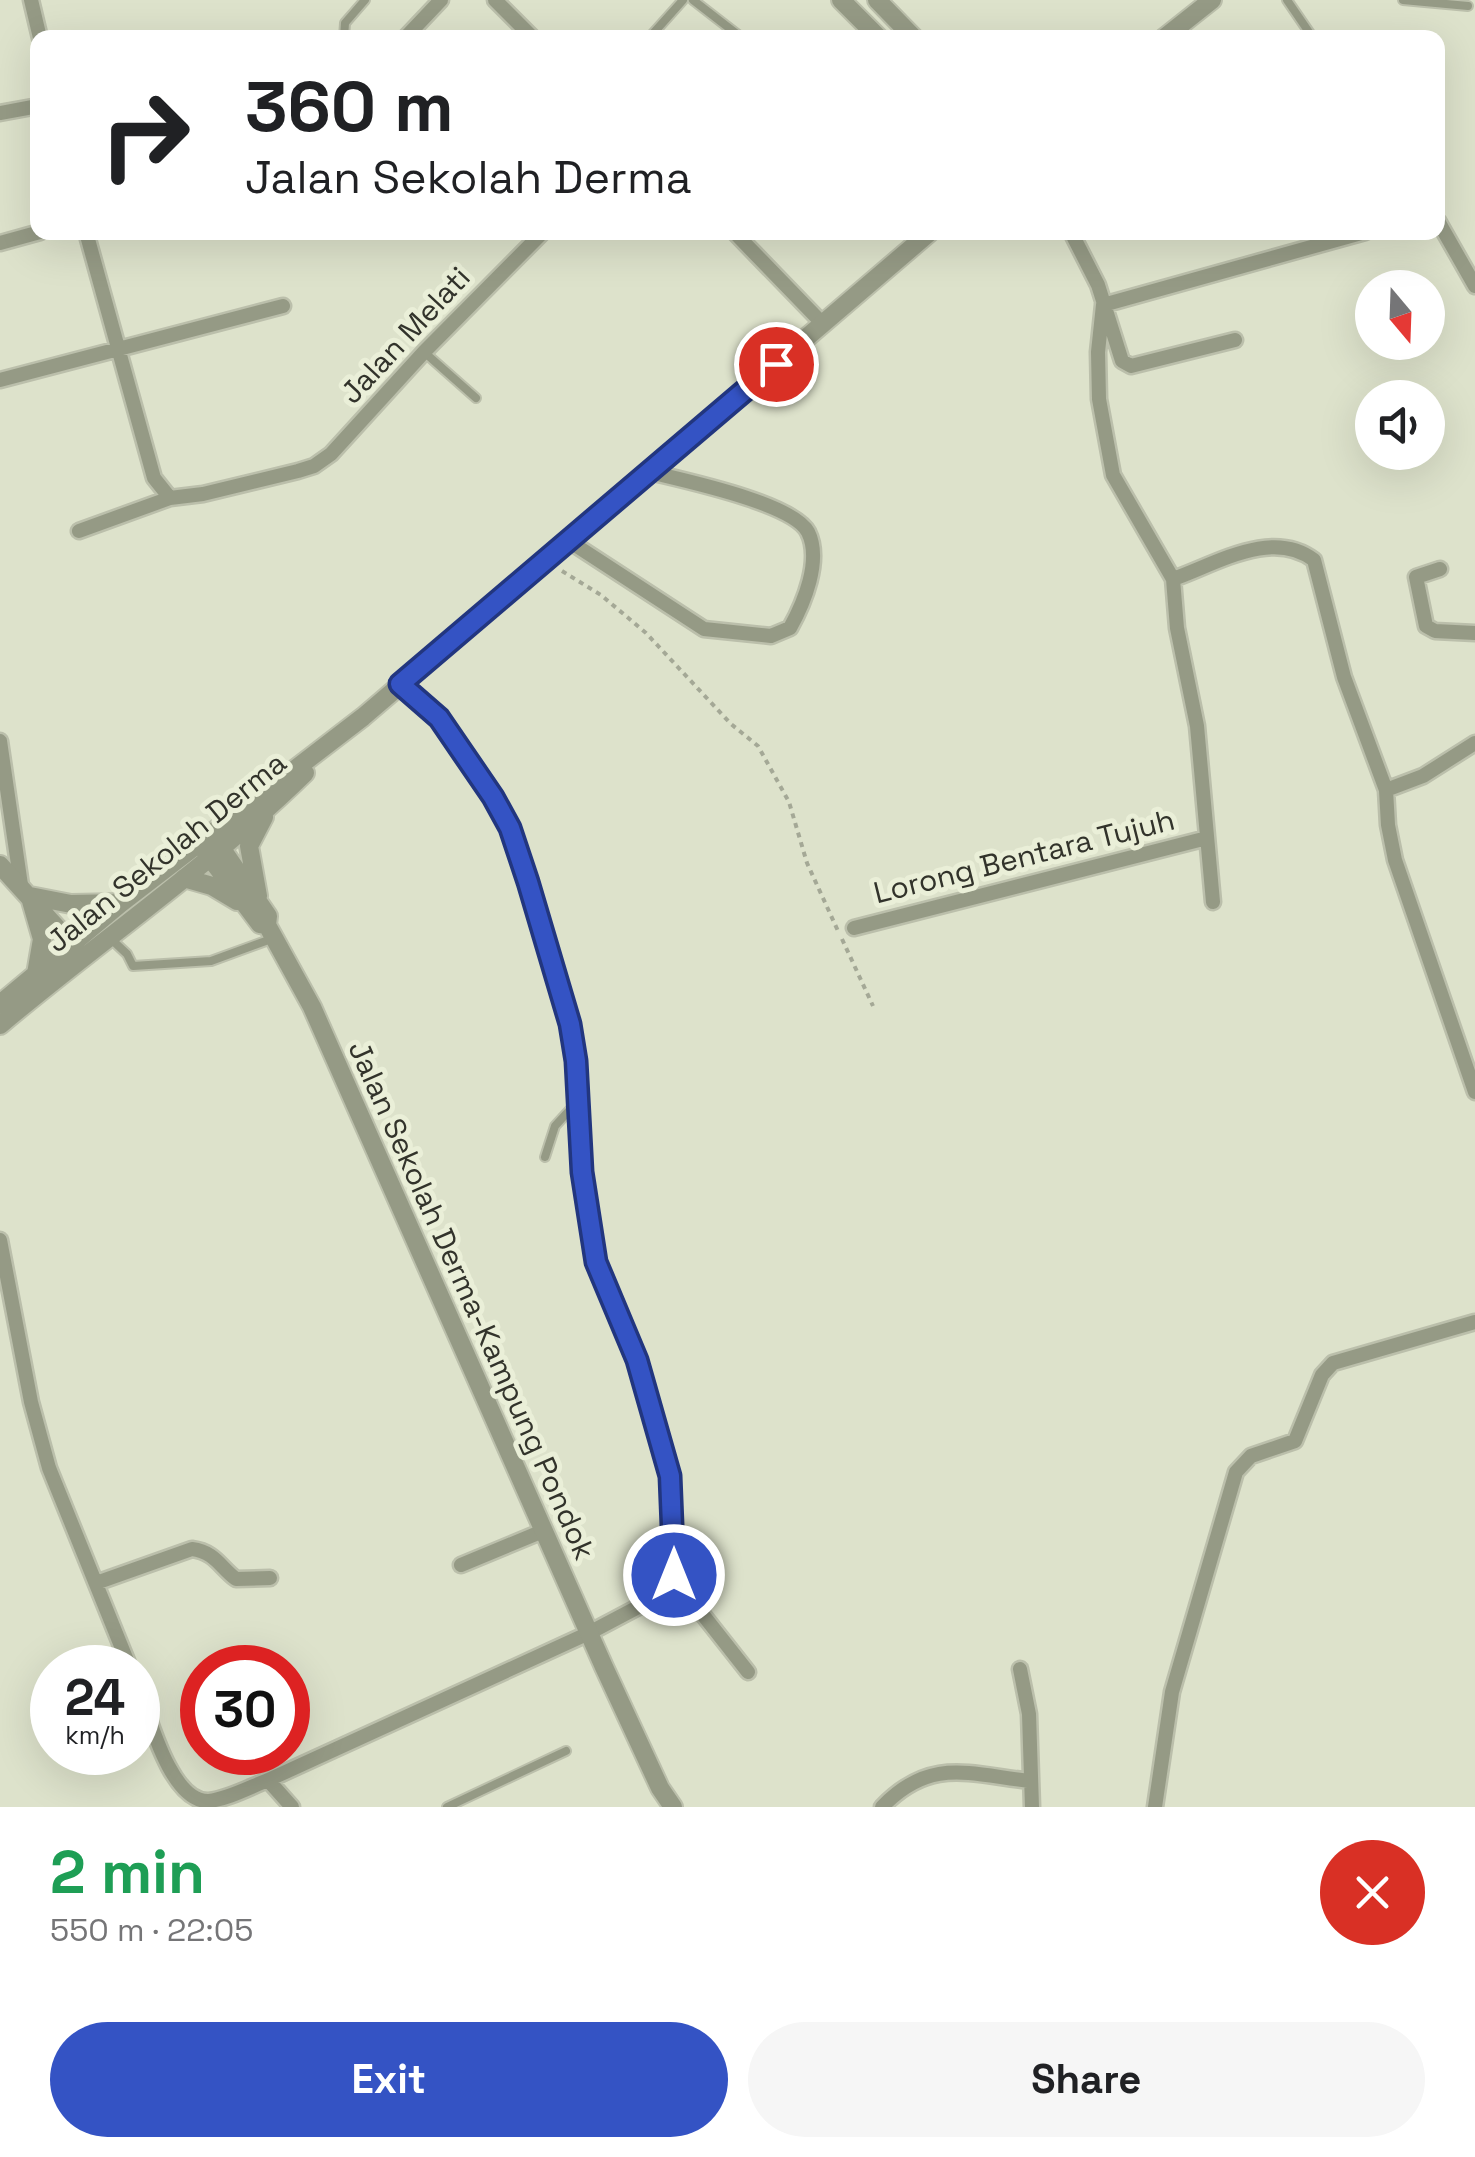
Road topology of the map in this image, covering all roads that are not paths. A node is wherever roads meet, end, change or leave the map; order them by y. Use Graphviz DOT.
graph roads {
  1 [pos="31,0"];
  2 [pos="365,0"];
  3 [pos="442,0"];
  4 [pos="495,0"];
  5 [pos="683,0"];
  6 [pos="693,0"];
  7 [pos="841,0"];
  8 [pos="876,0"];
  9 [pos="1212,0"];
  10 [pos="1287,0"];
  11 [pos="1403,0"];
  12 [pos="1468,6"];
  13 [pos="856,14"];
  14 [pos="38,30"];
  15 [pos="345,30"];
  16 [pos="413,30"];
  17 [pos="525,30"];
  18 [pos="656,30"];
  19 [pos="732,30"];
  20 [pos="871,30"];
  21 [pos="906,30"];
  22 [pos="1174,30"];
  23 [pos="1308,30"];
  24 [pos="30,108"];
  25 [pos="0,114"];
  26 [pos="1445,233"];
  27 [pos="30,235"];
  28 [pos="88,240"];
  29 [pos="535,240"];
  30 [pos="742,240"];
  31 [pos="921,240"];
  32 [pos="1074,240"];
  33 [pos="1336,240"];
  34 [pos="0,243"];
  35 [pos="1475,286"];
  36 [pos="1103,305"];
  37 [pos="283,306"];
  38 [pos="823,324"];
  39 [pos="1234,340"];
  40 [pos="117,352"];
  41 [pos="424,352"];
  42 [pos="0,380"];
  43 [pos="476,398"];
  44 [pos="650,472"];
  45 [pos="170,498"];
  46 [pos="79,531"];
  47 [pos="568,541"];
  48 [pos="1440,570"];
  49 [pos="1172,579"];
  50 [pos="1475,633"];
  51 [pos="400,684"];
  52 [pos="363,717"];
  53 [pos="0,740"];
  54 [pos="1475,743"];
  55 [pos="1386,790"];
  56 [pos="270,808"];
  57 [pos="1207,838"];
  58 [pos="210,845"];
  59 [pos="0,865"];
  60 [pos="184,878"];
  61 [pos="26,891"];
  62 [pos="1213,902"];
  63 [pos="121,903"];
  64 [pos="252,904"];
  65 [pos="854,928"];
  66 [pos="271,932"];
  67 [pos="108,936"];
  68 [pos="77,950"];
  69 [pos="36,974"];
  70 [pos="0,1004"];
  71 [pos="0,1025"];
  72 [pos="1475,1092"];
  73 [pos="578,1101"];
  74 [pos="546,1157"];
  75 [pos="0,1240"];
  76 [pos="1475,1322"];
  77 [pos="543,1531"];
  78 [pos="462,1566"];
  79 [pos="270,1578"];
  80 [pos="96,1582"];
  81 [pos="676,1588"];
  82 [pos="589,1633"];
  83 [pos="121,1645"];
  84 [pos="1020,1669"];
  85 [pos="748,1672"];
  86 [pos="160,1742"];
  87 [pos="566,1751"];
  88 [pos="268,1780"];
  89 [pos="1030,1781"];
  90 [pos="292,1807"];
  91 [pos="448,1807"];
  92 [pos="673,1807"];
  93 [pos="882,1807"];
  94 [pos="1032,1807"];
  95 [pos="1156,1807"];
  1 -- 14 [label="street"];
  2 -- 15 [label="lane"];
  3 -- 16 [label="street"];
  4 -- 17 [label="street"];
  5 -- 18 [label="lane"];
  6 -- 19 [label="lane"];
  7 -- 13 [label="street"];
  8 -- 13 [label="lane"];
  8 -- 21 [label="street"];
  9 -- 22 [label="street"];
  10 -- 23 [label="lane"];
  11 -- 12 [label="lane"];
  13 -- 20 [label="street"];
  24 -- 25 [label="street"];
  26 -- 35 [label="street"];
  27 -- 34 [label="street"];
  28 -- 40 [label="street"];
  29 -- 41 [label="street, Jalan Melati"];
  30 -- 38 [label="street"];
  31 -- 38 [label="street, Jalan Sekolah Derma"];
  32 -- 36 [label="street"];
  33 -- 36 [label="street"];
  36 -- 39 [label="street"];
  36 -- 49 [label="street"];
  37 -- 40 [label="street"];
  38 -- 44 [label="street, Jalan Sekolah Derma"];
  40 -- 42 [label="street"];
  40 -- 45 [label="street"];
  41 -- 43 [label="lane"];
  41 -- 45 [label="street, Jalan Melati"];
  44 -- 47 [label="street, Jalan Sekolah Derma"];
  44 -- 47 [label="street"];
  45 -- 46 [label="street, Jalan Melati"];
  47 -- 51 [label="street, Jalan Sekolah Derma"];
  48 -- 50 [label="street"];
  49 -- 55 [label="street"];
  49 -- 57 [label="street"];
  51 -- 52 [label="street, Jalan Sekolah Derma"];
  51 -- 73 [label="street"];
  52 -- 56 [label="street, Jalan Sekolah Derma"];
  52 -- 58 [label="street, Jalan Sekolah Derma"];
  53 -- 61 [label="street"];
  54 -- 55 [label="street"];
  55 -- 72 [label="street"];
  56 -- 58 [label="street, Jalan Sekolah Derma"];
  56 -- 64 [label="street"];
  57 -- 62 [label="street"];
  57 -- 65 [label="street, Lorong Bentara Tujuh"];
  58 -- 60 [label="street, Jalan Sekolah Derma"];
  58 -- 63 [label="street, Jalan Sekolah Derma"];
  58 -- 64 [label="street, Jalan Sekolah Derma-Kampung Pondok"];
  59 -- 61 [label="street"];
  60 -- 64 [label="street"];
  60 -- 67 [label="street, Jalan Sekolah Derma"];
  61 -- 63 [label="street"];
  61 -- 68 [label="street"];
  61 -- 69 [label="street"];
  63 -- 68 [label="street, Jalan Sekolah Derma"];
  64 -- 66 [label="street, Jalan Sekolah Derma-Kampung Pondok"];
  66 -- 67 [label="lane"];
  66 -- 77 [label="street, Jalan Sekolah Derma-Kampung Pondok"];
  67 -- 68 [label="street, Jalan Sekolah Derma"];
  68 -- 69 [label="street, Jalan Sekolah Derma"];
  68 -- 71 [label="street, Jalan Sekolah Derma"];
  69 -- 70 [label="street, Jalan Sekolah Derma"];
  73 -- 74 [label="lane"];
  73 -- 81 [label="street"];
  75 -- 80 [label="street"];
  76 -- 95 [label="street"];
  77 -- 78 [label="street"];
  77 -- 82 [label="street, Jalan Sekolah Derma-Kampung Pondok"];
  79 -- 80 [label="street"];
  80 -- 83 [label="street"];
  81 -- 82 [label="street"];
  81 -- 85 [label="street"];
  82 -- 88 [label="street"];
  82 -- 92 [label="street, Jalan Sekolah Derma-Kampung Pondok"];
  84 -- 89 [label="street"];
  86 -- 88 [label="street"];
  87 -- 91 [label="lane"];
  88 -- 90 [label="street"];
  89 -- 93 [label="street"];
  89 -- 94 [label="street"];
}
